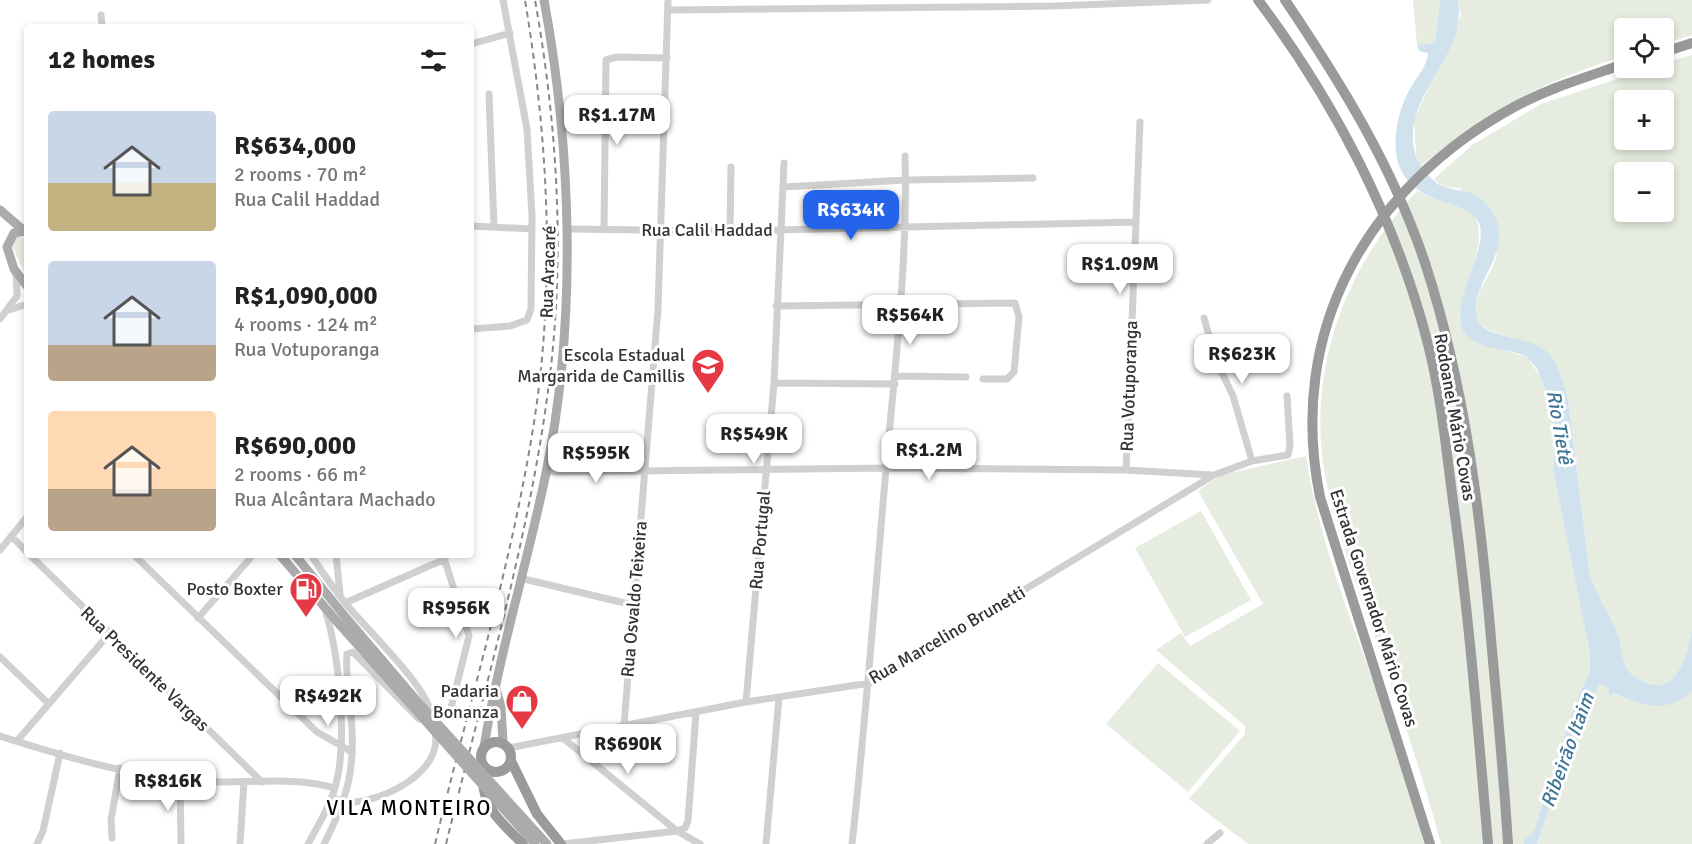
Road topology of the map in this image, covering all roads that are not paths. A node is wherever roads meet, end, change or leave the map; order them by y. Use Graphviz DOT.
graph roads {
  1 [pos="503,0"];
  2 [pos="544,0"];
  3 [pos="668,0"];
  4 [pos="1208,0"];
  5 [pos="1258,0"];
  6 [pos="1285,0"];
  7 [pos="1143,2"];
  8 [pos="668,9"];
  9 [pos="101,15"];
  10 [pos="102,24"];
  11 [pos="510,33"];
  12 [pos="474,43"];
  13 [pos="1692,44"];
  14 [pos="1674,49"];
  15 [pos="667,58"];
  16 [pos="1614,68"];
  17 [pos="489,94"];
  18 [pos="1140,122"];
  19 [pos="905,156"];
  20 [pos="784,162"];
  21 [pos="731,166"];
  22 [pos="1033,178"];
  23 [pos="906,180"];
  24 [pos="783,187"];
  25 [pos="0,210"];
  26 [pos="1136,222"];
  27 [pos="474,226"];
  28 [pos="494,227"];
  29 [pos="905,227"];
  30 [pos="532,229"];
  31 [pos="567,229"];
  32 [pos="604,229"];
  33 [pos="24,230"];
  34 [pos="781,230"];
  35 [pos="24,231"];
  36 [pos="730,231"];
  37 [pos="662,232"];
  38 [pos="0,237"];
  39 [pos="8,255"];
  40 [pos="14,269"];
  41 [pos="24,282"];
  42 [pos="24,305"];
  43 [pos="901,305"];
  44 [pos="777,306"];
  45 [pos="7,311"];
  46 [pos="1204,318"];
  47 [pos="0,319"];
  48 [pos="474,329"];
  49 [pos="966,377"];
  50 [pos="983,379"];
  51 [pos="895,380"];
  52 [pos="774,383"];
  53 [pos="1287,396"];
  54 [pos="1252,461"];
  55 [pos="766,468"];
  56 [pos="886,468"];
  57 [pos="1126,470"];
  58 [pos="546,472"];
  59 [pos="645,472"];
  60 [pos="1214,475"];
  61 [pos="24,521"];
  62 [pos="11,536"];
  63 [pos="0,550"];
  64 [pos="24,550"];
  65 [pos="32,558"];
  66 [pos="137,558"];
  67 [pos="250,558"];
  68 [pos="283,558"];
  69 [pos="297,558"];
  70 [pos="313,558"];
  71 [pos="336,558"];
  72 [pos="442,558"];
  73 [pos="444,558"];
  74 [pos="520,578"];
  75 [pos="343,600"];
  76 [pos="633,604"];
  77 [pos="324,606"];
  78 [pos="198,618"];
  79 [pos="344,622"];
  80 [pos="109,634"];
  81 [pos="0,657"];
  82 [pos="870,683"];
  83 [pos="495,684"];
  84 [pos="779,698"];
  85 [pos="747,702"];
  86 [pos="48,703"];
  87 [pos="696,713"];
  88 [pos="433,720"];
  89 [pos="624,725"];
  90 [pos="0,736"];
  91 [pos="563,738"];
  92 [pos="16,741"];
  93 [pos="506,746"];
  94 [pos="484,747"];
  95 [pos="341,748"];
  96 [pos="352,752"];
  97 [pos="60,753"];
  98 [pos="511,761"];
  99 [pos="120,768"];
  100 [pos="484,768"];
  101 [pos="180,780"];
  102 [pos="244,782"];
  103 [pos="262,782"];
  104 [pos="335,788"];
  105 [pos="332,798"];
  106 [pos="345,802"];
  107 [pos="677,831"];
  108 [pos="1220,833"];
  109 [pos="112,838"];
  110 [pos="37,844"];
  111 [pos="181,844"];
  112 [pos="240,844"];
  113 [pos="308,844"];
  114 [pos="324,844"];
  115 [pos="522,844"];
  116 [pos="535,844"];
  117 [pos="547,844"];
  118 [pos="562,844"];
  119 [pos="700,844"];
  120 [pos="766,844"];
  121 [pos="852,844"];
  122 [pos="1207,844"];
  123 [pos="1430,844"];
  124 [pos="1488,844"];
  125 [pos="1508,844"];
  1 -- 11 [label="street"];
  2 -- 31 [label="main road, Rua Aracaré"];
  3 -- 8 [label="street, Rua Osvaldo Teixeira"];
  4 -- 7 [label="street"];
  5 -- 124 [label="highway, Rodoanel Mário Covas, bridge"];
  6 -- 125 [label="highway, Rodoanel Mário Covas, bridge"];
  7 -- 8 [label="street"];
  8 -- 15 [label="street, Rua Osvaldo Teixeira"];
  9 -- 10 [label="street"];
  11 -- 12 [label="street"];
  11 -- 30 [label="street"];
  13 -- 14 [label="highway"];
  15 -- 32 [label="street"];
  15 -- 37 [label="street, Rua Osvaldo Teixeira"];
  16 -- 123 [label="highway, Estrada Governador Mário Covas"];
  17 -- 28 [label="street"];
  18 -- 26 [label="street, Rua Votuporanga"];
  19 -- 23 [label="street"];
  20 -- 24 [label="street, Rua Portugal"];
  21 -- 36 [label="street"];
  22 -- 23 [label="street"];
  23 -- 24 [label="street"];
  23 -- 29 [label="street"];
  24 -- 34 [label="street, Rua Portugal"];
  25 -- 33 [label="main road"];
  26 -- 29 [label="street, Rua Calil Haddad"];
  26 -- 57 [label="street, Rua Votuporanga"];
  27 -- 28 [label="street"];
  28 -- 30 [label="street"];
  29 -- 34 [label="street, Rua Calil Haddad"];
  29 -- 43 [label="street"];
  30 -- 48 [label="street"];
  31 -- 32 [label="street, Rua Calil Haddad"];
  31 -- 58 [label="main road, Rua Aracaré"];
  32 -- 37 [label="street, Rua Calil Haddad"];
  34 -- 36 [label="street, Rua Calil Haddad"];
  34 -- 44 [label="street, Rua Portugal"];
  35 -- 39 [label="main road"];
  36 -- 37 [label="street, Rua Calil Haddad"];
  37 -- 59 [label="street, Rua Osvaldo Teixeira"];
  38 -- 39 [label="main road"];
  39 -- 40 [label="main road"];
  40 -- 41 [label="main road"];
  40 -- 45 [label="street"];
  42 -- 45 [label="street"];
  43 -- 44 [label="street"];
  43 -- 50 [label="street"];
  43 -- 51 [label="street"];
  44 -- 52 [label="street, Rua Portugal"];
  45 -- 47 [label="street"];
  46 -- 54 [label="street"];
  49 -- 51 [label="street"];
  51 -- 52 [label="street"];
  51 -- 56 [label="street"];
  52 -- 55 [label="street, Rua Portugal"];
  53 -- 54 [label="street, Rua Marcelino Brunetti"];
  54 -- 60 [label="street, Rua Marcelino Brunetti"];
  55 -- 56 [label="street"];
  55 -- 59 [label="street"];
  55 -- 85 [label="street, Rua Portugal"];
  56 -- 57 [label="street"];
  56 -- 82 [label="street"];
  57 -- 60 [label="street"];
  58 -- 59 [label="street"];
  58 -- 74 [label="main road, Rua Aracaré"];
  59 -- 76 [label="street, Rua Osvaldo Teixeira"];
  60 -- 82 [label="street, Rua Marcelino Brunetti"];
  61 -- 62 [label="street"];
  62 -- 63 [label="street"];
  62 -- 64 [label="street, Rua Presidente Vargas"];
  65 -- 80 [label="street, Rua Presidente Vargas"];
  66 -- 78 [label="street"];
  67 -- 78 [label="street"];
  68 -- 77 [label="main road"];
  69 -- 79 [label="main road"];
  70 -- 75 [label="street"];
  71 -- 75 [label="street"];
  72 -- 75 [label="street"];
  73 -- 88 [label="street"];
  74 -- 76 [label="street"];
  74 -- 83 [label="main road, Rua Aracaré"];
  75 -- 88 [label="street"];
  76 -- 89 [label="street, Rua Osvaldo Teixeira"];
  77 -- 79 [label="main road"];
  77 -- 95 [label="street"];
  78 -- 95 [label="street"];
  79 -- 116 [label="main road, bridge"];
  79 -- 117 [label="main road, bridge"];
  80 -- 86 [label="street"];
  80 -- 103 [label="street, Rua Presidente Vargas"];
  81 -- 86 [label="street"];
  82 -- 84 [label="street, Rua Marcelino Brunetti"];
  82 -- 121 [label="street"];
  83 -- 93 [label="main road, Rua Aracaré"];
  83 -- 94 [label="main road, Rua Aracaré"];
  84 -- 85 [label="street, Rua Marcelino Brunetti"];
  84 -- 120 [label="street"];
  85 -- 87 [label="street, Rua Marcelino Brunetti"];
  86 -- 92 [label="street"];
  87 -- 89 [label="street, Rua Marcelino Brunetti"];
  87 -- 107 [label="street"];
  88 -- 96 [label="street"];
  88 -- 106 [label="street"];
  89 -- 91 [label="street, Rua Marcelino Brunetti"];
  90 -- 92 [label="street"];
  91 -- 93 [label="street, Rua Marcelino Brunetti"];
  91 -- 107 [label="street"];
  92 -- 97 [label="street"];
  93 -- 94 [label="highway"];
  93 -- 98 [label="highway"];
  94 -- 100 [label="highway"];
  95 -- 96 [label="street"];
  95 -- 104 [label="street"];
  96 -- 106 [label="street"];
  97 -- 99 [label="street"];
  97 -- 110 [label="street"];
  98 -- 100 [label="highway"];
  98 -- 118 [label="highway"];
  99 -- 101 [label="street"];
  99 -- 109 [label="street"];
  100 -- 115 [label="highway"];
  101 -- 102 [label="street"];
  101 -- 111 [label="street"];
  102 -- 103 [label="street"];
  102 -- 112 [label="street"];
  103 -- 104 [label="street"];
  104 -- 105 [label="street"];
  105 -- 106 [label="street"];
  105 -- 113 [label="street"];
  106 -- 114 [label="street"];
  107 -- 118 [label="street"];
  107 -- 119 [label="street"];
  108 -- 122 [label="street"];
}
